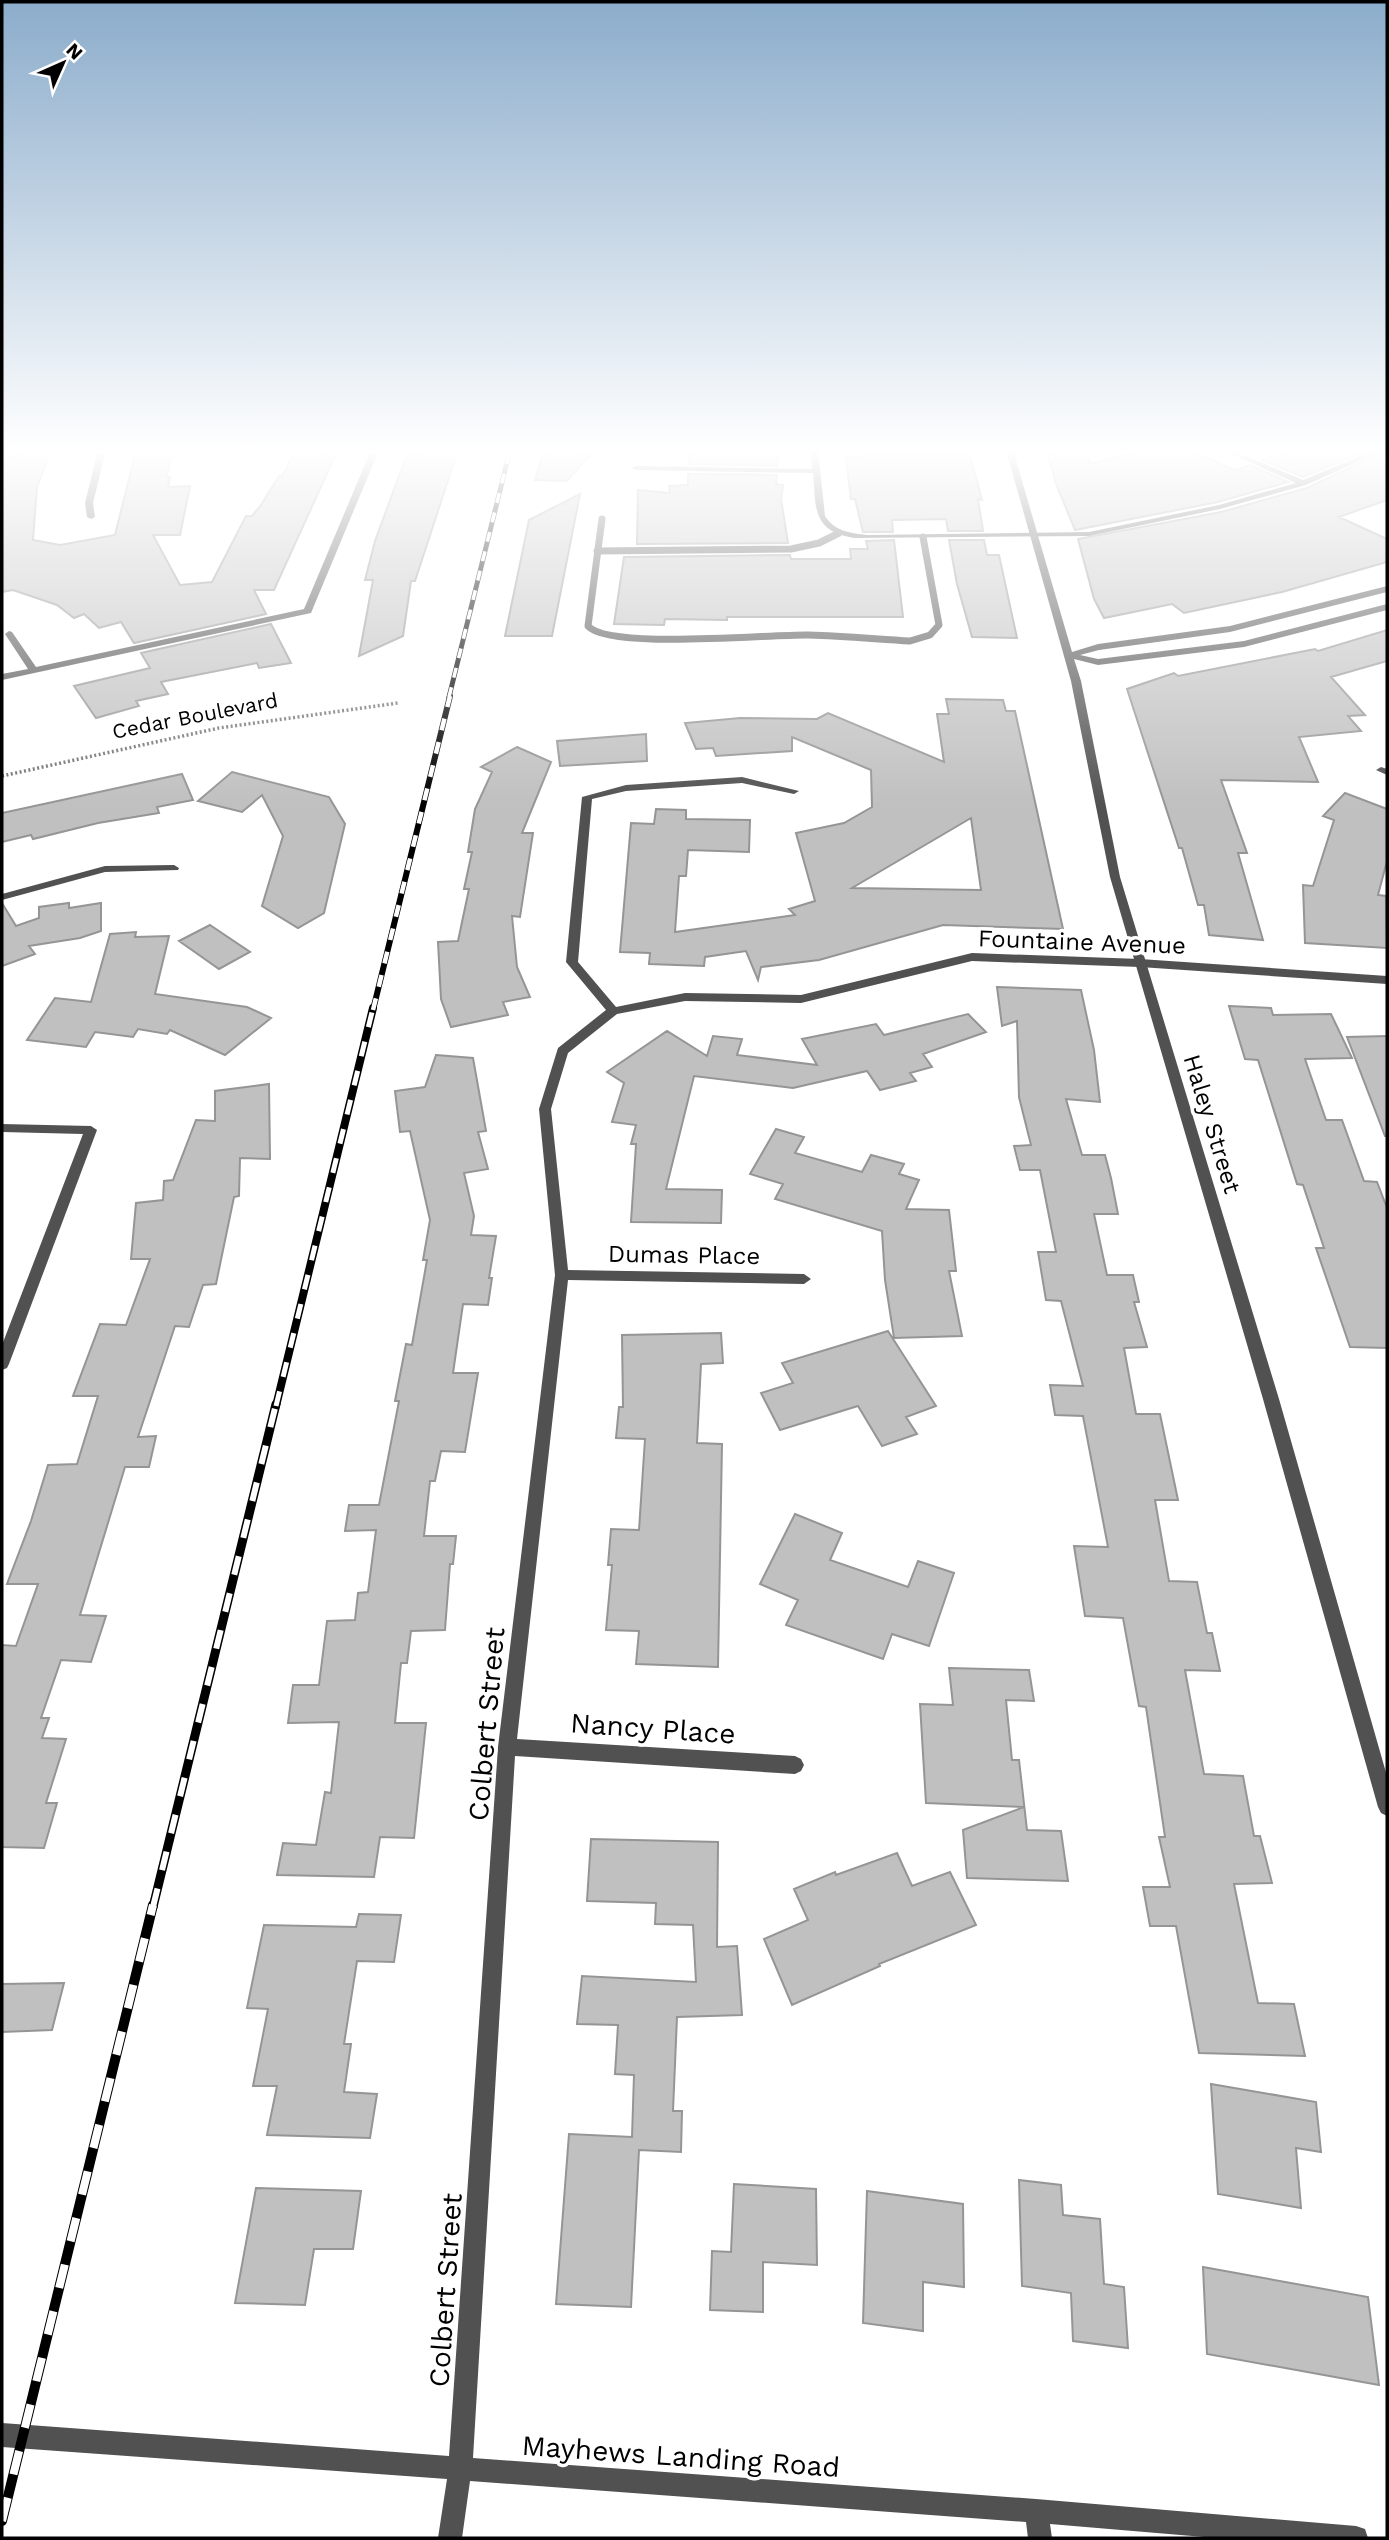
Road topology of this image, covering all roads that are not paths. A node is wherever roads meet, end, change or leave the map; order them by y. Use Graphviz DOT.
graph roads {
  1 [pos="326,569"];
  2 [pos="595,569"];
  3 [pos="929,569"];
  4 [pos="1043,569"];
  5 [pos="1387,589"];
  6 [pos="1387,607"];
  7 [pos="9,634"];
  8 [pos="1070,655"];
  9 [pos="32,668"];
  10 [pos="2,677"];
  11 [pos="794,791"];
  12 [pos="174,868"];
  13 [pos="2,897"];
  14 [pos="1140,963"];
  15 [pos="1387,981"];
  16 [pos="613,1012"];
  17 [pos="2,1128"];
  18 [pos="562,1275"];
  19 [pos="804,1279"];
  20 [pos="2,1364"];
  21 [pos="507,1747"];
  22 [pos="795,1765"];
  23 [pos="1387,1807"];
  24 [pos="2,2435"];
  25 [pos="460,2471"];
  26 [pos="1036,2511"];
  27 [pos="450,2538"];
  28 [pos="1040,2538"];
  29 [pos="1356,2538"];
  1 -- 9 [label="street"];
  2 -- 3 [label="lane"];
  4 -- 8 [label="street, Haley Street"];
  5 -- 8 [label="street"];
  6 -- 8 [label="street"];
  7 -- 9 [label="street"];
  8 -- 14 [label="street, Haley Street"];
  9 -- 10 [label="street"];
  11 -- 16 [label="street"];
  12 -- 13 [label="street"];
  14 -- 15 [label="street, Fountaine Avenue"];
  14 -- 16 [label="street, Fountaine Avenue"];
  14 -- 23 [label="street, Haley Street"];
  16 -- 18 [label="street, Colbert Street"];
  17 -- 20 [label="street"];
  18 -- 19 [label="street, Dumas Place"];
  18 -- 21 [label="street, Colbert Street"];
  21 -- 22 [label="street, Nancy Place"];
  21 -- 25 [label="street, Colbert Street"];
  24 -- 25 [label="street, Mayhews Landing Road"];
  25 -- 26 [label="street, Mayhews Landing Road"];
  25 -- 27 [label="street, Colbert Street"];
  26 -- 28 [label="street"];
  26 -- 29 [label="street, Mayhews Landing Road"];
}
